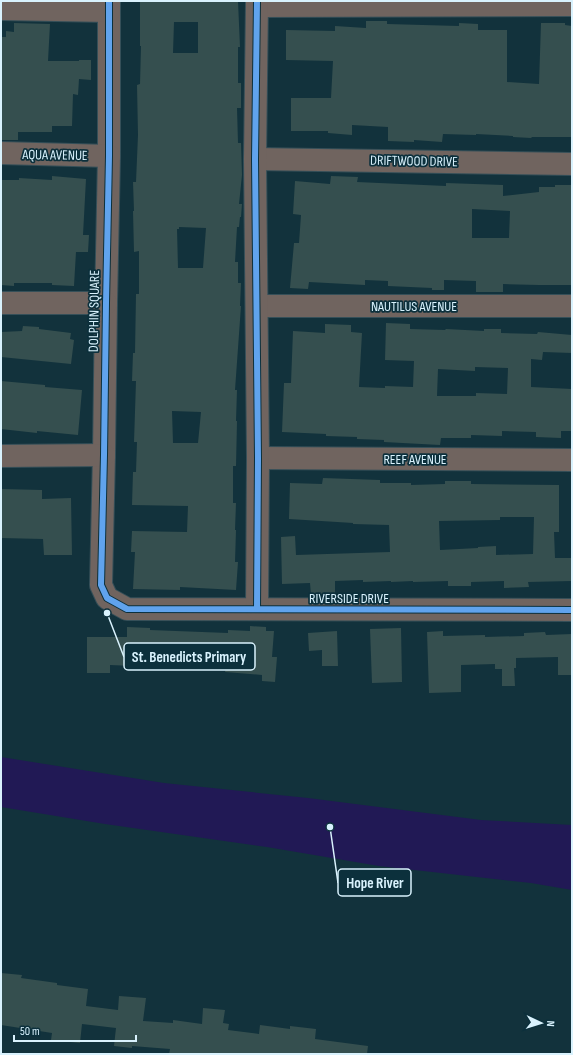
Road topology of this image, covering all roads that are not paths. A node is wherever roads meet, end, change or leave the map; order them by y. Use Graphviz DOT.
graph roads {
  1 [pos="257,3"];
  2 [pos="572,5"];
  3 [pos="109,6"];
  4 [pos="1,9"];
  5 [pos="1,153"];
  6 [pos="109,156"];
  7 [pos="255,159"];
  8 [pos="572,164"];
  9 [pos="1,303"];
  10 [pos="106,303"];
  11 [pos="256,306"];
  12 [pos="572,306"];
  13 [pos="104,455"];
  14 [pos="1,456"];
  15 [pos="258,458"];
  16 [pos="572,460"];
  17 [pos="127,608"];
  18 [pos="257,609"];
  19 [pos="572,610"];
  1 -- 2 [label="street"];
  1 -- 7 [label="street"];
  3 -- 4 [label="street"];
  3 -- 6 [label="street, DOLPHIN SQUARE"];
  5 -- 6 [label="street, AQUA AVENUE"];
  6 -- 10 [label="street, DOLPHIN SQUARE"];
  7 -- 8 [label="street, DRIFTWOOD DRIVE"];
  7 -- 11 [label="street"];
  9 -- 10 [label="street"];
  10 -- 13 [label="street, DOLPHIN SQUARE"];
  11 -- 12 [label="street, NAUTILUS AVENUE"];
  11 -- 15 [label="street"];
  13 -- 14 [label="street"];
  13 -- 17 [label="street, DOLPHIN SQUARE"];
  15 -- 16 [label="street, REEF AVENUE"];
  15 -- 18 [label="street"];
  17 -- 18 [label="street, RIVERSIDE DRIVE"];
  18 -- 19 [label="street, RIVERSIDE DRIVE"];
}
